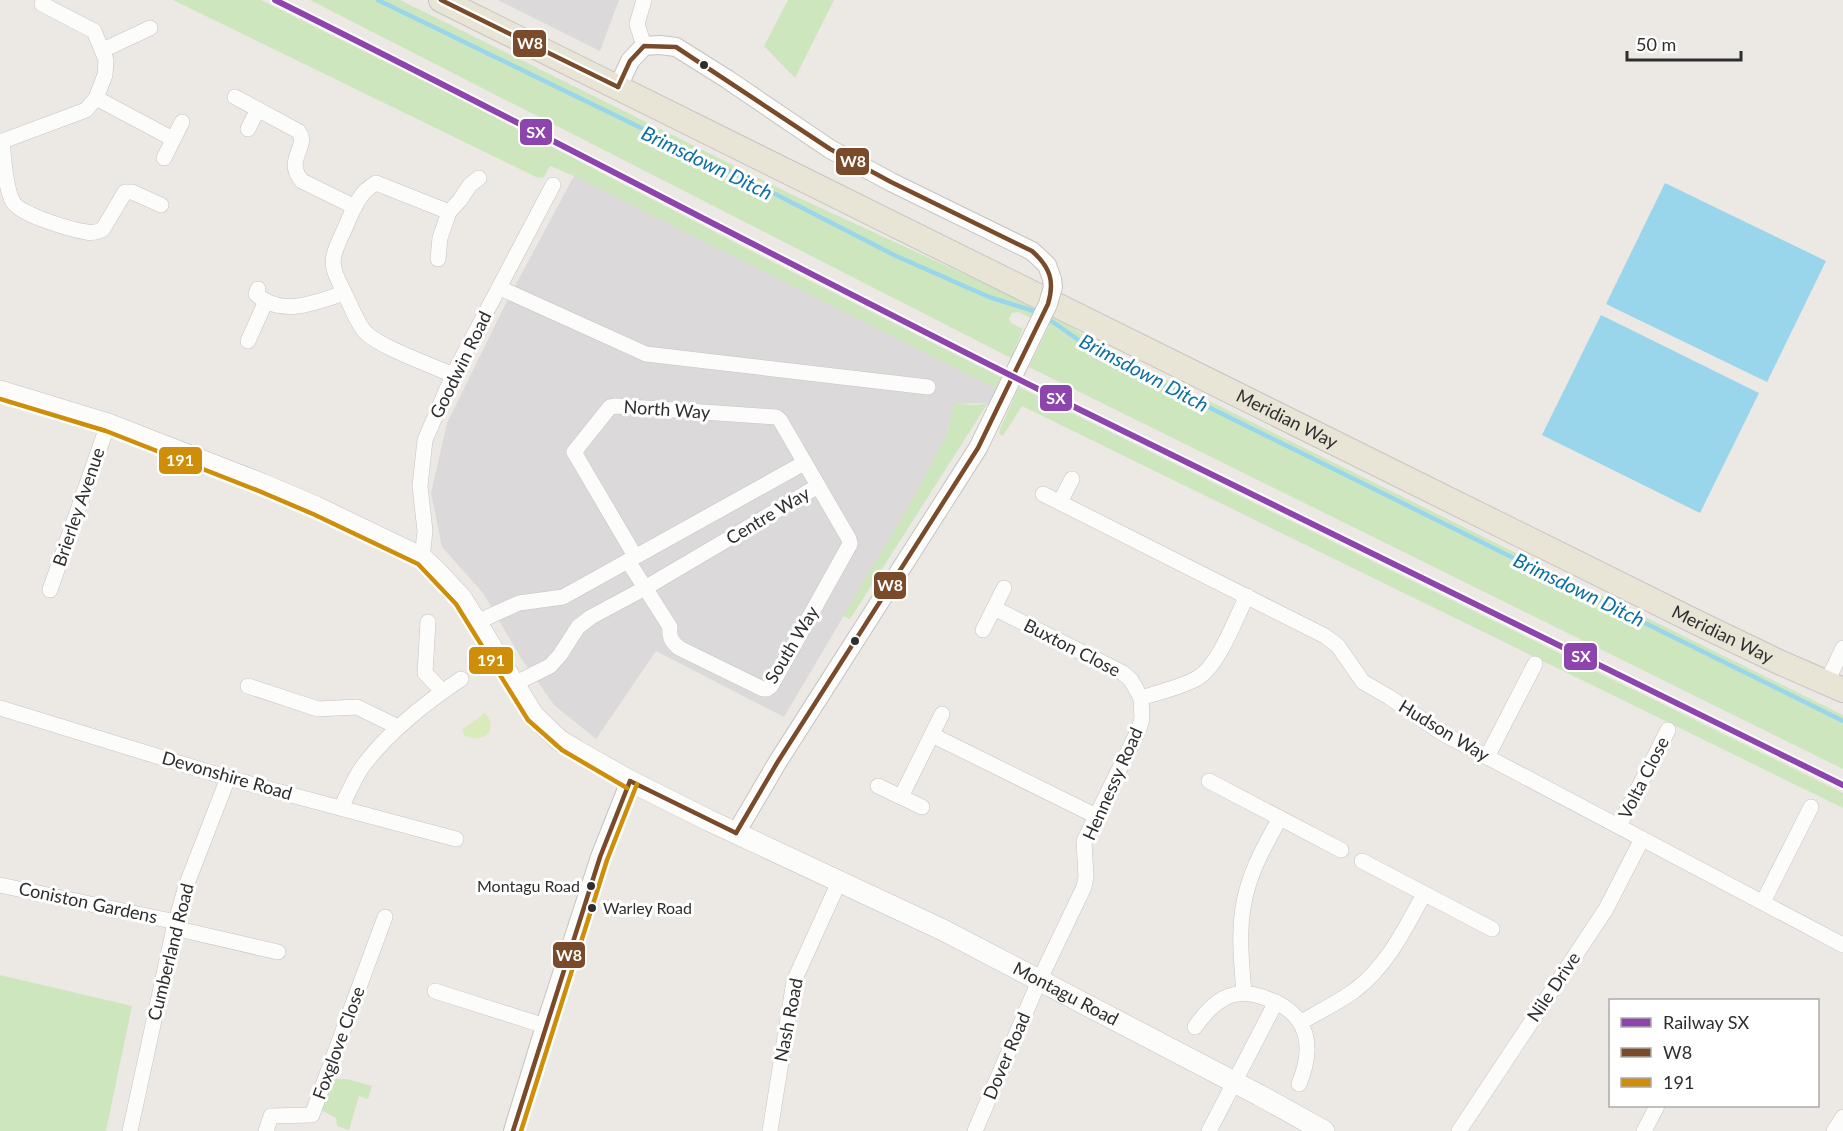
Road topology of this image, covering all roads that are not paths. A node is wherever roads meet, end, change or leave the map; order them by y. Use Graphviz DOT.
graph roads {
  1 [pos="441,0"];
  2 [pos="644,0"];
  3 [pos="42,4"];
  4 [pos="150,28"];
  5 [pos="644,46"];
  6 [pos="103,50"];
  7 [pos="618,87"];
  8 [pos="235,97"];
  9 [pos="96,98"];
  10 [pos="258,110"];
  11 [pos="182,122"];
  12 [pos="249,129"];
  13 [pos="173,139"];
  14 [pos="1,142"];
  15 [pos="164,158"];
  16 [pos="479,178"];
  17 [pos="553,185"];
  18 [pos="161,205"];
  19 [pos="355,207"];
  20 [pos="449,212"];
  21 [pos="438,259"];
  22 [pos="500,288"];
  23 [pos="344,293"];
  24 [pos="248,341"];
  25 [pos="453,375"];
  26 [pos="928,387"];
  27 [pos="0,391"];
  28 [pos="108,424"];
  29 [pos="804,463"];
  30 [pos="1072,479"];
  31 [pos="818,486"];
  32 [pos="1043,494"];
  33 [pos="1060,502"];
  34 [pos="422,558"];
  35 [pos="632,558"];
  36 [pos="645,588"];
  37 [pos="1004,588"];
  38 [pos="50,590"];
  39 [pos="1247,596"];
  40 [pos="994,608"];
  41 [pos="428,622"];
  42 [pos="477,622"];
  43 [pos="983,630"];
  44 [pos="1843,648"];
  45 [pos="1535,664"];
  46 [pos="461,679"];
  47 [pos="514,684"];
  48 [pos="248,686"];
  49 [pos="1835,686"];
  50 [pos="442,692"];
  51 [pos="1141,698"];
  52 [pos="0,708"];
  53 [pos="942,714"];
  54 [pos="398,728"];
  55 [pos="1668,730"];
  56 [pos="932,735"];
  57 [pos="1487,757"];
  58 [pos="228,778"];
  59 [pos="630,781"];
  60 [pos="1209,781"];
  61 [pos="878,786"];
  62 [pos="901,797"];
  63 [pos="922,807"];
  64 [pos="1811,807"];
  65 [pos="341,808"];
  66 [pos="1096,816"];
  67 [pos="1280,818"];
  68 [pos="1619,826"];
  69 [pos="736,833"];
  70 [pos="1642,838"];
  71 [pos="456,839"];
  72 [pos="1341,850"];
  73 [pos="1362,861"];
  74 [pos="839,882"];
  75 [pos="0,885"];
  76 [pos="1424,894"];
  77 [pos="1763,902"];
  78 [pos="385,917"];
  79 [pos="175,925"];
  80 [pos="1492,929"];
  81 [pos="1843,945"];
  82 [pos="278,952"];
  83 [pos="1039,981"];
  84 [pos="435,991"];
  85 [pos="1244,993"];
  86 [pos="1276,1002"];
  87 [pos="1301,1022"];
  88 [pos="544,1026"];
  89 [pos="1195,1027"];
  90 [pos="1234,1082"];
  91 [pos="1299,1084"];
  92 [pos="1656,1107"];
  93 [pos="1843,1117"];
  94 [pos="130,1131"];
  95 [pos="266,1131"];
  96 [pos="513,1131"];
  97 [pos="771,1131"];
  98 [pos="975,1131"];
  99 [pos="1209,1131"];
  100 [pos="1324,1131"];
  101 [pos="1459,1131"];
  102 [pos="1644,1131"];
  103 [pos="1834,1131"];
  1 -- 7 [label="main road, Meridian Way"];
  2 -- 5 [label="street"];
  3 -- 6 [label="street"];
  4 -- 6 [label="street"];
  5 -- 7 [label="street"];
  5 -- 69 [label="street, bridge"];
  6 -- 9 [label="street"];
  7 -- 49 [label="main road, Meridian Way"];
  8 -- 10 [label="street"];
  9 -- 13 [label="street"];
  9 -- 14 [label="street"];
  10 -- 12 [label="street"];
  10 -- 19 [label="street"];
  11 -- 13 [label="street"];
  13 -- 15 [label="street"];
  14 -- 18 [label="street"];
  16 -- 20 [label="street"];
  17 -- 22 [label="street, Goodwin Road"];
  19 -- 20 [label="street"];
  19 -- 23 [label="street"];
  20 -- 21 [label="street"];
  22 -- 25 [label="street, Goodwin Road"];
  22 -- 26 [label="street"];
  23 -- 24 [label="street"];
  23 -- 25 [label="street"];
  25 -- 34 [label="street, Goodwin Road"];
  27 -- 28 [label="main road, Montagu Road"];
  28 -- 34 [label="main road, Montagu Road"];
  28 -- 38 [label="street, Brierley Avenue"];
  29 -- 31 [label="street, Centre Way"];
  29 -- 35 [label="street, Centre Way"];
  29 -- 35 [label="street, North Way"];
  30 -- 33 [label="street"];
  31 -- 36 [label="street, Centre Way"];
  31 -- 36 [label="street, South Way"];
  32 -- 33 [label="street, Hudson Way"];
  33 -- 39 [label="street, Hudson Way"];
  34 -- 42 [label="main road, Montagu Road"];
  35 -- 36 [label="street"];
  35 -- 42 [label="street, Centre Way"];
  36 -- 47 [label="street, Centre Way"];
  37 -- 40 [label="street"];
  39 -- 51 [label="street"];
  39 -- 57 [label="street, Hudson Way"];
  40 -- 43 [label="street"];
  40 -- 51 [label="street, Buxton Close"];
  41 -- 50 [label="street"];
  42 -- 47 [label="main road, Montagu Road"];
  44 -- 49 [label="street"];
  45 -- 57 [label="street"];
  46 -- 50 [label="street"];
  47 -- 59 [label="main road, Montagu Road"];
  48 -- 54 [label="street"];
  50 -- 54 [label="street"];
  51 -- 66 [label="street, Hennessy Road"];
  52 -- 58 [label="street, Devonshire Road"];
  53 -- 56 [label="street"];
  54 -- 65 [label="street"];
  55 -- 68 [label="street, Volta Close"];
  56 -- 62 [label="street"];
  56 -- 66 [label="street"];
  57 -- 68 [label="street, Hudson Way"];
  58 -- 65 [label="street, Devonshire Road"];
  58 -- 79 [label="street, Cumberland Road"];
  59 -- 69 [label="main road, Montagu Road"];
  59 -- 88 [label="street"];
  60 -- 67 [label="street"];
  61 -- 62 [label="street"];
  62 -- 63 [label="street"];
  64 -- 77 [label="street"];
  65 -- 71 [label="street, Devonshire Road"];
  66 -- 83 [label="street, Hennessy Road"];
  67 -- 72 [label="street"];
  67 -- 85 [label="street"];
  68 -- 70 [label="street, Hudson Way"];
  69 -- 74 [label="main road, Montagu Road"];
  70 -- 77 [label="street, Hudson Way"];
  70 -- 101 [label="street, Nile Drive"];
  73 -- 76 [label="street"];
  74 -- 83 [label="main road, Montagu Road"];
  74 -- 97 [label="street, Nash Road"];
  75 -- 79 [label="street, Coniston Gardens"];
  76 -- 80 [label="street"];
  76 -- 87 [label="street"];
  77 -- 81 [label="street, Hudson Way"];
  78 -- 95 [label="street, Foxglove Close"];
  79 -- 82 [label="street, Coniston Gardens"];
  79 -- 94 [label="street, Cumberland Road"];
  83 -- 90 [label="main road, Montagu Road"];
  83 -- 98 [label="street, Dover Road"];
  84 -- 88 [label="street"];
  85 -- 86 [label="street"];
  85 -- 89 [label="street"];
  86 -- 87 [label="street"];
  86 -- 90 [label="street"];
  87 -- 91 [label="street"];
  88 -- 96 [label="street"];
  90 -- 99 [label="street"];
  90 -- 100 [label="main road, Montagu Road"];
  92 -- 102 [label="street"];
  93 -- 103 [label="street"];
}
